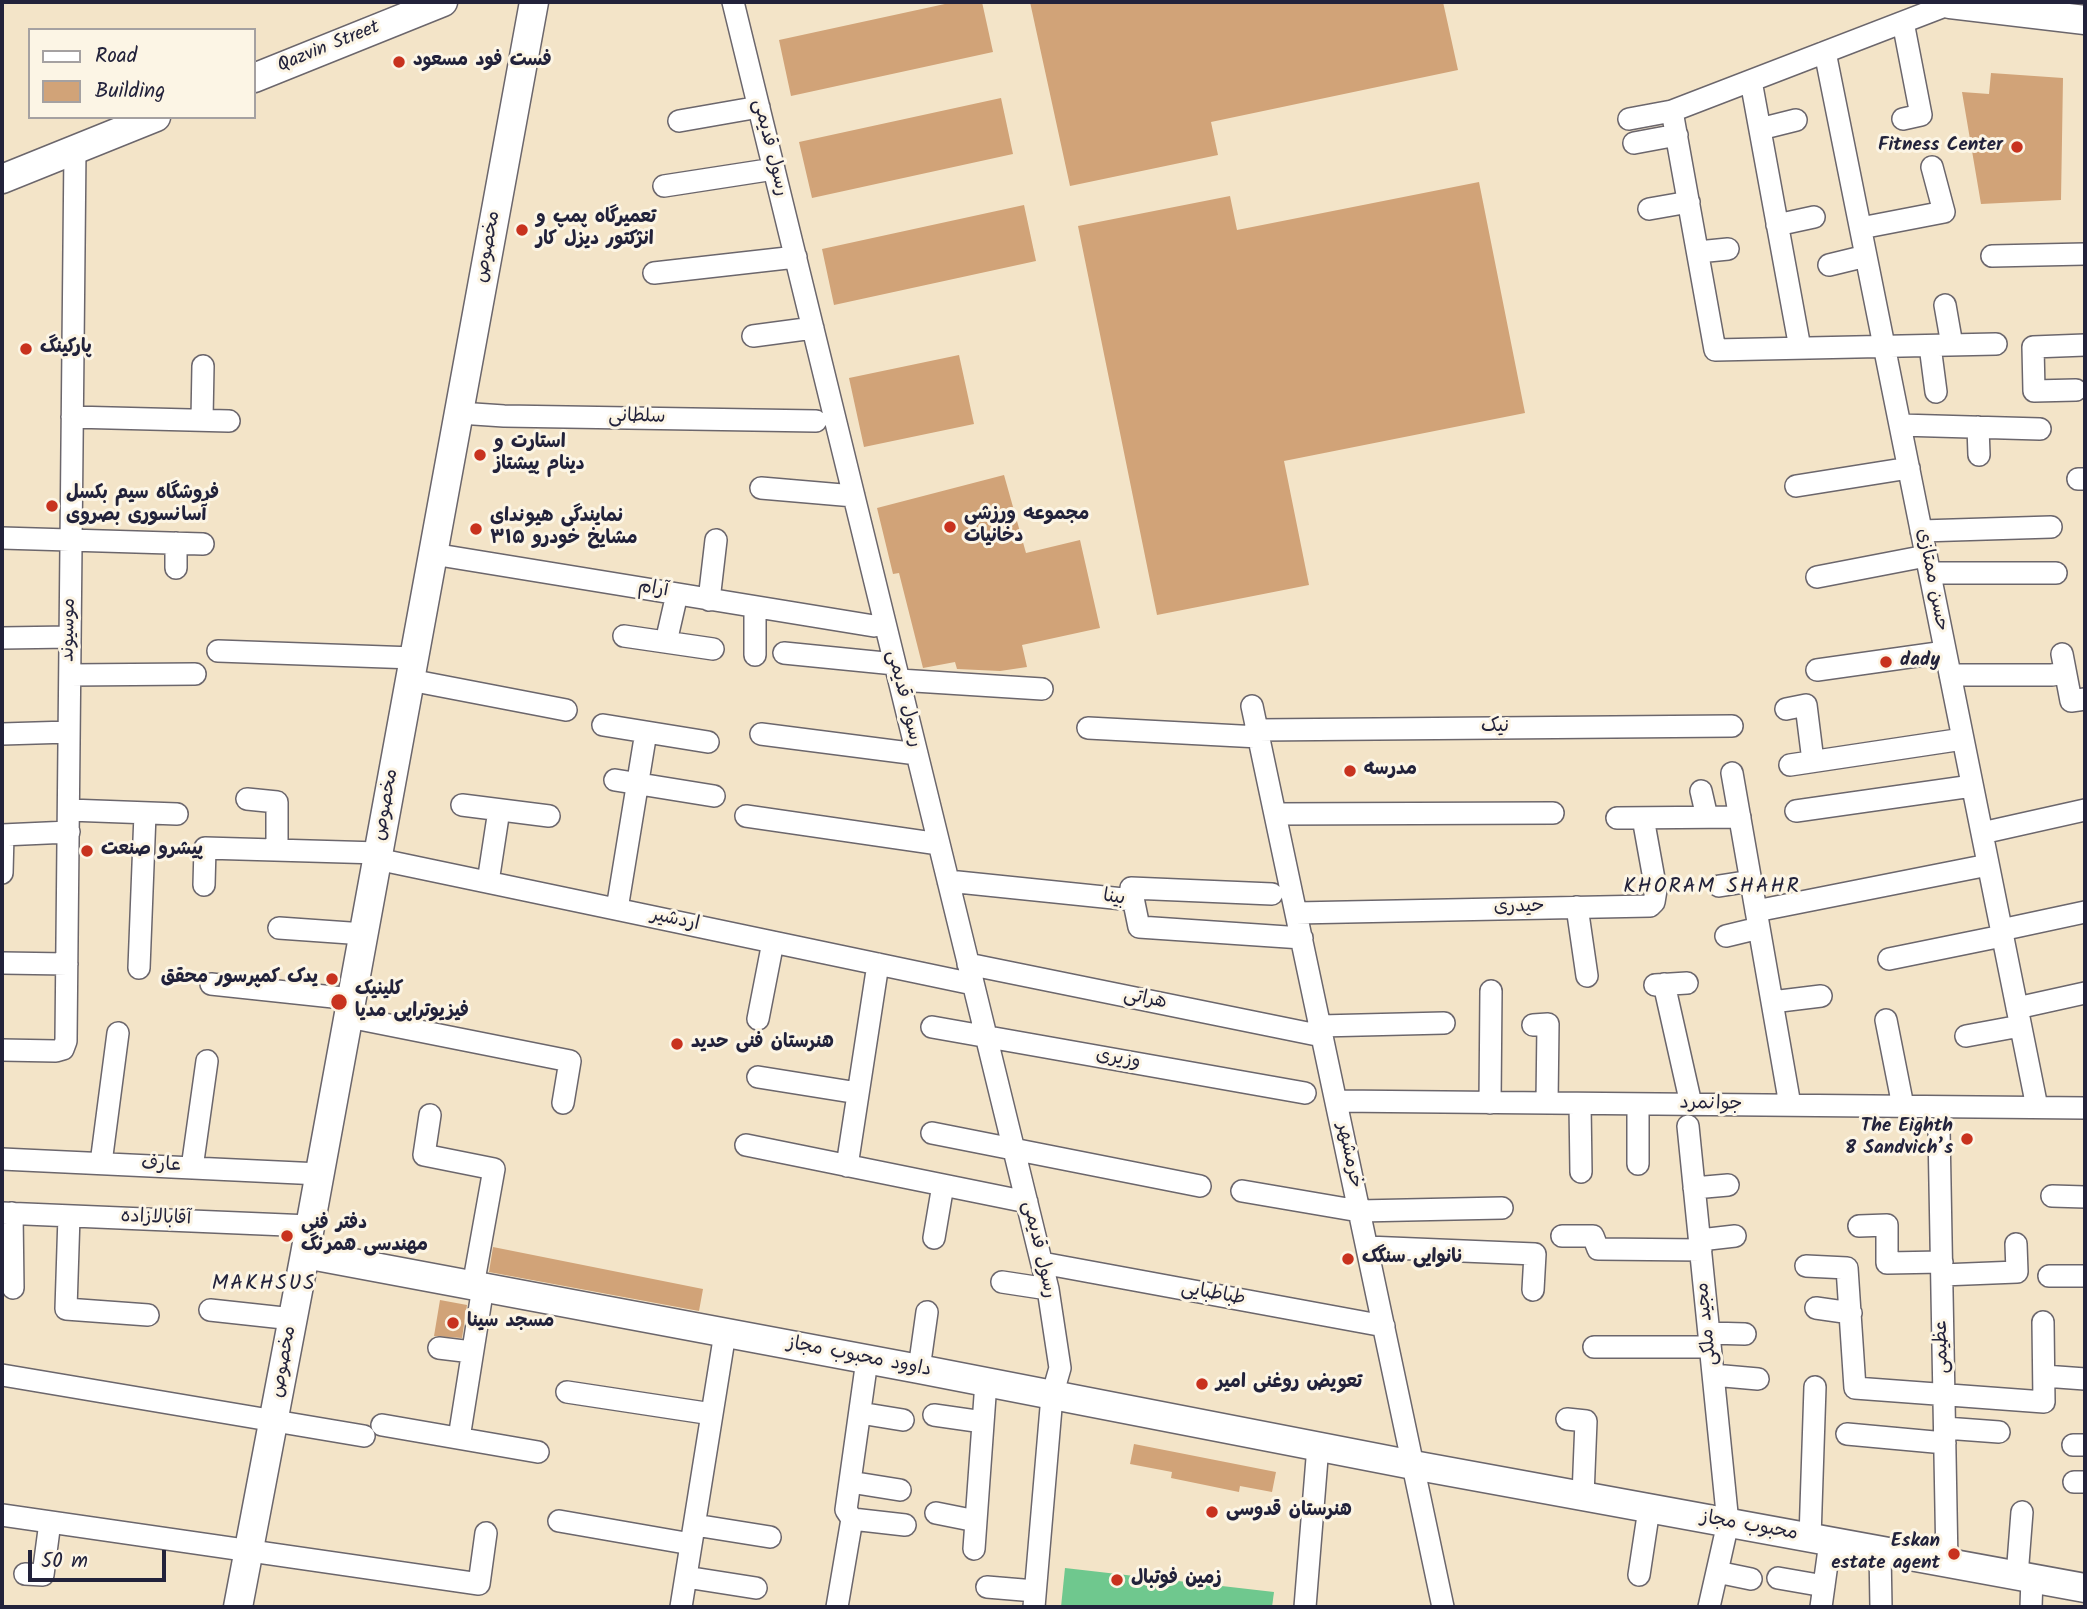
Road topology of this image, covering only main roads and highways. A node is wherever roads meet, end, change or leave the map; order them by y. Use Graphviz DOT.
graph roads {
  1 [pos="534,2"];
  2 [pos="1949,3"];
  3 [pos="433,4"];
  4 [pos="2085,20"];
  5 [pos="256,77"];
  6 [pos="151,119"];
  7 [pos="2,179"];
  8 [pos="305,1254"];
  9 [pos="1413,1465"];
  10 [pos="2085,1588"];
  11 [pos="238,1607"];
  1 -- 8 [label="main road, مخصوص"];
  2 -- 4 [label="main road"];
  3 -- 5 [label="main road, Qazvin Street"];
  6 -- 7 [label="main road"];
  8 -- 9 [label="main road, داوود محبوب مجاز"];
  8 -- 11 [label="main road, مخصوص"];
  9 -- 10 [label="main road, محبوب مجاز"];
}
